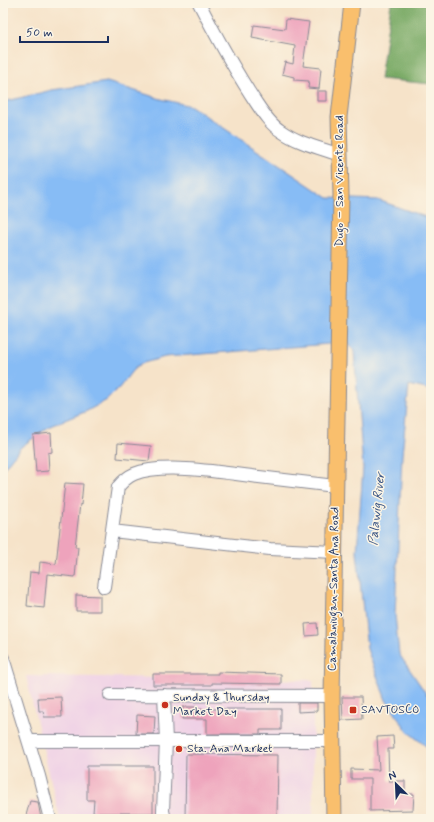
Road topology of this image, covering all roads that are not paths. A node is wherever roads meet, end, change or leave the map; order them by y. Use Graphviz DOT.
graph roads {
  1 [pos="199,3"];
  2 [pos="352,3"];
  3 [pos="340,155"];
  4 [pos="337,360"];
  5 [pos="335,486"];
  6 [pos="112,531"];
  7 [pos="335,552"];
  8 [pos="104,587"];
  9 [pos="3,658"];
  10 [pos="110,695"];
  11 [pos="164,695"];
  12 [pos="332,696"];
  13 [pos="29,741"];
  14 [pos="166,741"];
  15 [pos="334,741"];
  16 [pos="50,819"];
  17 [pos="165,819"];
  18 [pos="334,819"];
  1 -- 3 [label="street"];
  2 -- 3 [label="main road, Dugo – San Vicente Road"];
  3 -- 4 [label="main road, Dugo – San Vicente Road"];
  4 -- 5 [label="main road, Camalaniugan-Santa Ana Road"];
  5 -- 6 [label="street"];
  5 -- 7 [label="main road, Camalaniugan-Santa Ana Road"];
  6 -- 7 [label="street"];
  6 -- 8 [label="street"];
  7 -- 12 [label="main road, Camalaniugan-Santa Ana Road"];
  9 -- 13 [label="street"];
  10 -- 11 [label="street"];
  11 -- 12 [label="street"];
  11 -- 14 [label="street"];
  12 -- 15 [label="main road, Camalaniugan-Santa Ana Road"];
  13 -- 14 [label="street"];
  13 -- 16 [label="street"];
  14 -- 15 [label="street"];
  14 -- 17 [label="street"];
  15 -- 18 [label="main road, Camalaniugan-Santa Ana Road"];
}
